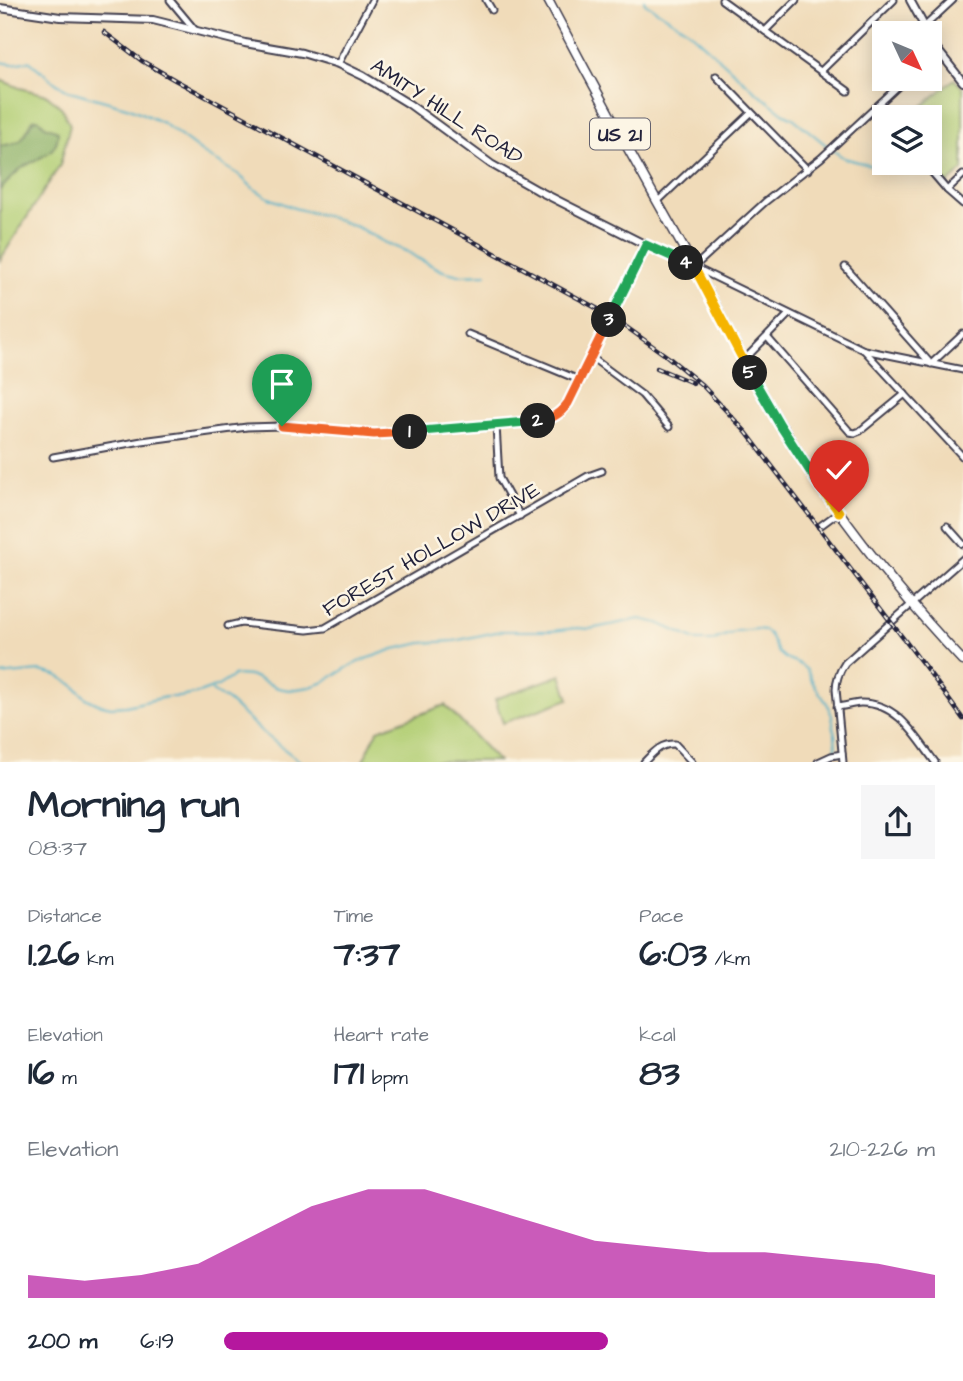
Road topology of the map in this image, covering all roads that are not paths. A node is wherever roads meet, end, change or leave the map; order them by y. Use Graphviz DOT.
graph roads {
  1 [pos="170,0"];
  2 [pos="372,0"];
  3 [pos="486,0"];
  4 [pos="548,0"];
  5 [pos="722,0"];
  6 [pos="796,0"];
  7 [pos="894,0"];
  8 [pos="910,0"];
  9 [pos="953,0"];
  10 [pos="0,8"];
  11 [pos="492,10"];
  12 [pos="921,21"];
  13 [pos="936,21"];
  14 [pos="195,30"];
  15 [pos="765,31"];
  16 [pos="942,56"];
  17 [pos="338,64"];
  18 [pos="821,71"];
  19 [pos="716,76"];
  20 [pos="963,82"];
  21 [pos="848,91"];
  22 [pos="893,91"];
  23 [pos="878,105"];
  24 [pos="872,111"];
  25 [pos="751,113"];
  26 [pos="807,170"];
  27 [pos="963,174"];
  28 [pos="934,175"];
  29 [pos="947,190"];
  30 [pos="656,202"];
  31 [pos="963,204"];
  32 [pos="646,245"];
  33 [pos="694,267"];
  34 [pos="845,267"];
  35 [pos="789,314"];
  36 [pos="468,334"];
  37 [pos="963,334"];
  38 [pos="767,337"];
  39 [pos="864,350"];
  40 [pos="591,357"];
  41 [pos="743,361"];
  42 [pos="932,364"];
  43 [pos="963,370"];
  44 [pos="579,380"];
  45 [pos="905,394"];
  46 [pos="496,425"];
  47 [pos="668,427"];
  48 [pos="962,455"];
  49 [pos="53,457"];
  50 [pos="602,471"];
  51 [pos="839,512"];
  52 [pos="520,516"];
  53 [pos="820,526"];
  54 [pos="947,526"];
  55 [pos="963,544"];
  56 [pos="963,559"];
  57 [pos="912,606"];
  58 [pos="228,626"];
  59 [pos="963,661"];
  60 [pos="837,706"];
  61 [pos="843,758"];
  62 [pos="644,761"];
  63 [pos="692,761"];
  64 [pos="818,761"];
  65 [pos="935,761"];
  1 -- 14 [label="street"];
  2 -- 17 [label="street"];
  3 -- 11 [label="street"];
  4 -- 30 [label="main road, US 21"];
  5 -- 15 [label="street"];
  6 -- 15 [label="street"];
  7 -- 18 [label="street"];
  8 -- 12 [label="street"];
  9 -- 13 [label="street"];
  10 -- 14 [label="street, AMITY HILL ROAD"];
  14 -- 17 [label="street, AMITY HILL ROAD"];
  15 -- 18 [label="street"];
  16 -- 20 [label="street"];
  17 -- 32 [label="street, AMITY HILL ROAD"];
  18 -- 21 [label="street"];
  19 -- 25 [label="street"];
  22 -- 23 [label="street"];
  24 -- 26 [label="street"];
  25 -- 26 [label="street"];
  25 -- 30 [label="street"];
  26 -- 33 [label="street"];
  27 -- 29 [label="street"];
  28 -- 29 [label="street"];
  29 -- 31 [label="street"];
  30 -- 33 [label="main road, US 21"];
  32 -- 33 [label="street, AMITY HILL ROAD"];
  32 -- 40 [label="street"];
  33 -- 35 [label="street"];
  33 -- 41 [label="main road, US 21"];
  34 -- 42 [label="street"];
  35 -- 38 [label="street"];
  35 -- 39 [label="street"];
  36 -- 44 [label="street"];
  37 -- 42 [label="street"];
  38 -- 41 [label="street"];
  38 -- 45 [label="street"];
  39 -- 42 [label="street"];
  39 -- 45 [label="street"];
  40 -- 44 [label="street"];
  40 -- 47 [label="street"];
  41 -- 51 [label="main road, US 21"];
  42 -- 43 [label="street"];
  44 -- 46 [label="street"];
  45 -- 48 [label="street"];
  46 -- 49 [label="street"];
  46 -- 52 [label="street"];
  50 -- 52 [label="street, FOREST HOLLOW DRIVE"];
  51 -- 53 [label="street"];
  51 -- 57 [label="main road, US 21"];
  52 -- 58 [label="street, FOREST HOLLOW DRIVE"];
  54 -- 55 [label="street"];
  56 -- 57 [label="street"];
  57 -- 59 [label="main road, US 21"];
  57 -- 60 [label="street"];
  60 -- 61 [label="street"];
  60 -- 65 [label="street"];
  61 -- 64 [label="street"];
  62 -- 63 [label="street"];
}
